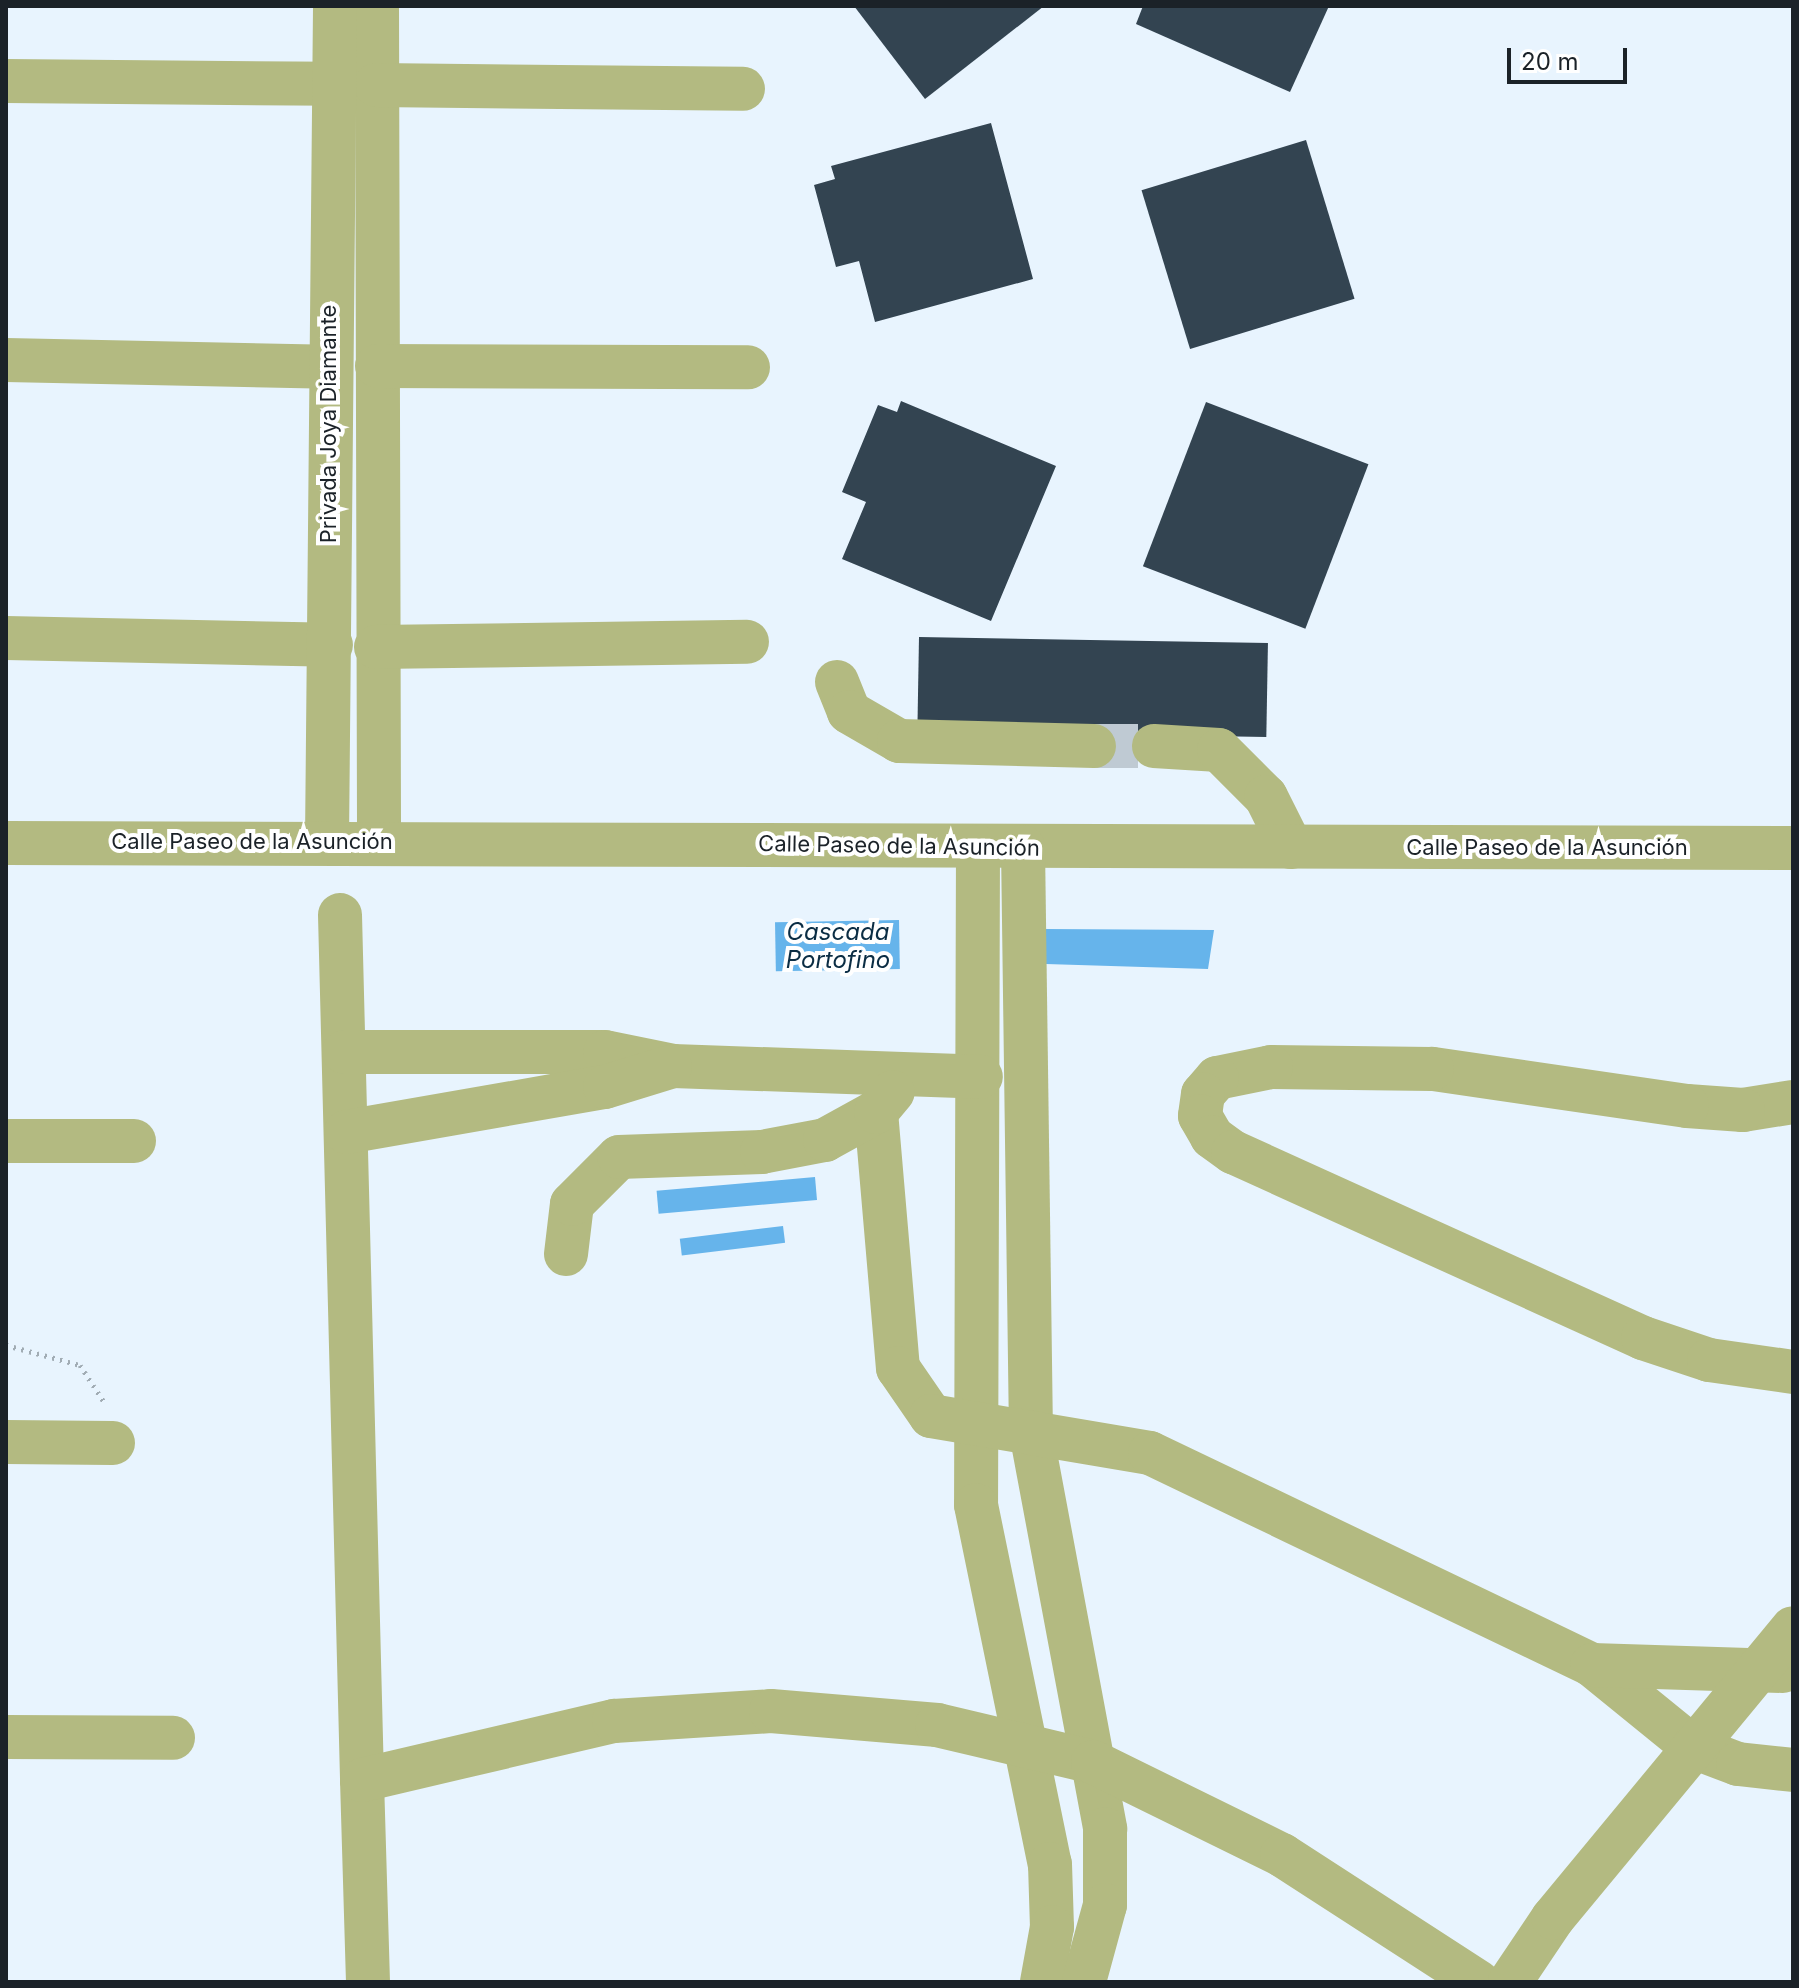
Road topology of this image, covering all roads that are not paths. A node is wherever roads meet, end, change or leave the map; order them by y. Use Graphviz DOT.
graph roads {
  1 [pos="335,6"];
  2 [pos="377,6"];
  3 [pos="6,81"];
  4 [pos="333,84"];
  5 [pos="376,85"];
  6 [pos="743,89"];
  7 [pos="6,360"];
  8 [pos="377,366"];
  9 [pos="328,367"];
  10 [pos="748,367"];
  11 [pos="6,638"];
  12 [pos="747,642"];
  13 [pos="331,645"];
  14 [pos="376,647"];
  15 [pos="837,682"];
  16 [pos="1094,746"];
  17 [pos="1154,746"];
  18 [pos="327,841"];
  19 [pos="379,841"];
  20 [pos="6,843"];
  21 [pos="978,847"];
  22 [pos="1023,847"];
  23 [pos="1291,847"];
  24 [pos="1793,848"];
  25 [pos="340,915"];
  26 [pos="344,1052"];
  27 [pos="673,1066"];
  28 [pos="907,1074"];
  29 [pos="981,1077"];
  30 [pos="1793,1102"];
  31 [pos="876,1112"];
  32 [pos="346,1132"];
  33 [pos="980,1135"];
  34 [pos="1025,1135"];
  35 [pos="6,1141"];
  36 [pos="134,1141"];
  37 [pos="566,1254"];
  38 [pos="1793,1372"];
  39 [pos="110,1427"];
  40 [pos="973,1428"];
  41 [pos="1031,1432"];
  42 [pos="6,1442"];
  43 [pos="1793,1628"];
  44 [pos="1592,1665"];
  45 [pos="1778,1671"];
  46 [pos="6,1737"];
  47 [pos="173,1738"];
  48 [pos="1023,1741"];
  49 [pos="1693,1747"];
  50 [pos="1093,1762"];
  51 [pos="1793,1770"];
  52 [pos="362,1780"];
  53 [pos="368,1982"];
  54 [pos="1042,1982"];
  55 [pos="1084,1982"];
  56 [pos="1478,1982"];
  57 [pos="1510,1982"];
  1 -- 4 [label="street, Privada Joya Diamante"];
  2 -- 5 [label="street"];
  3 -- 4 [label="street"];
  4 -- 9 [label="street, Privada Joya Diamante"];
  5 -- 6 [label="street"];
  5 -- 8 [label="street"];
  7 -- 9 [label="street"];
  8 -- 10 [label="street"];
  8 -- 14 [label="street"];
  9 -- 13 [label="street, Privada Joya Diamante"];
  11 -- 13 [label="street"];
  12 -- 14 [label="street"];
  13 -- 18 [label="street, Privada Joya Diamante"];
  14 -- 19 [label="street"];
  15 -- 16 [label="street"];
  17 -- 23 [label="street"];
  18 -- 19 [label="street, Calle Paseo de la Asunción"];
  18 -- 20 [label="street, Calle Paseo de la Asunción"];
  19 -- 21 [label="street, Calle Paseo de la Asunción"];
  21 -- 22 [label="street, Calle Paseo de la Asunción"];
  21 -- 29 [label="street"];
  22 -- 23 [label="street, Calle Paseo de la Asunción"];
  22 -- 34 [label="street"];
  23 -- 24 [label="street, Calle Paseo de la Asunción"];
  25 -- 26 [label="street"];
  26 -- 27 [label="street"];
  26 -- 32 [label="street"];
  27 -- 28 [label="street"];
  27 -- 32 [label="street"];
  28 -- 29 [label="street"];
  28 -- 31 [label="street"];
  29 -- 33 [label="street"];
  30 -- 38 [label="street"];
  31 -- 37 [label="street"];
  31 -- 40 [label="street"];
  32 -- 52 [label="street"];
  33 -- 34 [label="street"];
  33 -- 40 [label="street"];
  34 -- 41 [label="street"];
  35 -- 36 [label="street"];
  39 -- 42 [label="street"];
  40 -- 41 [label="street"];
  40 -- 48 [label="street"];
  41 -- 44 [label="street"];
  41 -- 50 [label="street"];
  43 -- 45 [label="street"];
  44 -- 45 [label="street"];
  44 -- 49 [label="street"];
  45 -- 49 [label="street"];
  46 -- 47 [label="street"];
  48 -- 50 [label="street"];
  48 -- 52 [label="street"];
  48 -- 54 [label="street"];
  49 -- 51 [label="street"];
  49 -- 57 [label="street"];
  50 -- 55 [label="street"];
  50 -- 56 [label="street"];
  52 -- 53 [label="street"];
}
